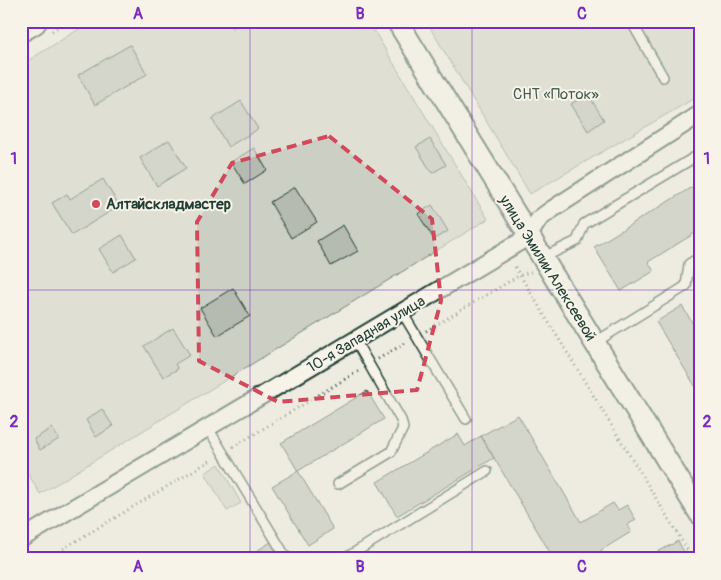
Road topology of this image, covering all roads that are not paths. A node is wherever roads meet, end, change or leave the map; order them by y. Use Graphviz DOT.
graph roads {
  1 [pos="33,21"];
  2 [pos="397,21"];
  3 [pos="631,21"];
  4 [pos="21,28"];
  5 [pos="663,77"];
  6 [pos="700,114"];
  7 [pos="700,154"];
  8 [pos="528,237"];
  9 [pos="700,257"];
  10 [pos="538,265"];
  11 [pos="402,312"];
  12 [pos="355,340"];
  13 [pos="594,343"];
  14 [pos="466,419"];
  15 [pos="208,428"];
  16 [pos="487,471"];
  17 [pos="338,484"];
  18 [pos="700,514"];
  19 [pos="21,539"];
  20 [pos="287,559"];
  21 [pos="344,559"];
  1 -- 4 [label="main road"];
  2 -- 8 [label="street, улица Эмилии Алексеевой"];
  3 -- 5 [label="lane"];
  6 -- 8 [label="street, 10-я Западная улица"];
  7 -- 10 [label="lane"];
  8 -- 10 [label="street, улица Эмилии Алексеевой"];
  8 -- 11 [label="street, 10-я Западная улица"];
  9 -- 13 [label="lane"];
  10 -- 13 [label="street, улица Эмилии Алексеевой"];
  11 -- 12 [label="street, 10-я Западная улица"];
  11 -- 14 [label="lane"];
  12 -- 15 [label="street, 10-я Западная улица"];
  12 -- 17 [label="lane"];
  13 -- 18 [label="street, улица Эмилии Алексеевой"];
  15 -- 19 [label="street, 10-я Западная улица"];
  15 -- 20 [label="lane"];
  16 -- 21 [label="lane"];
}
